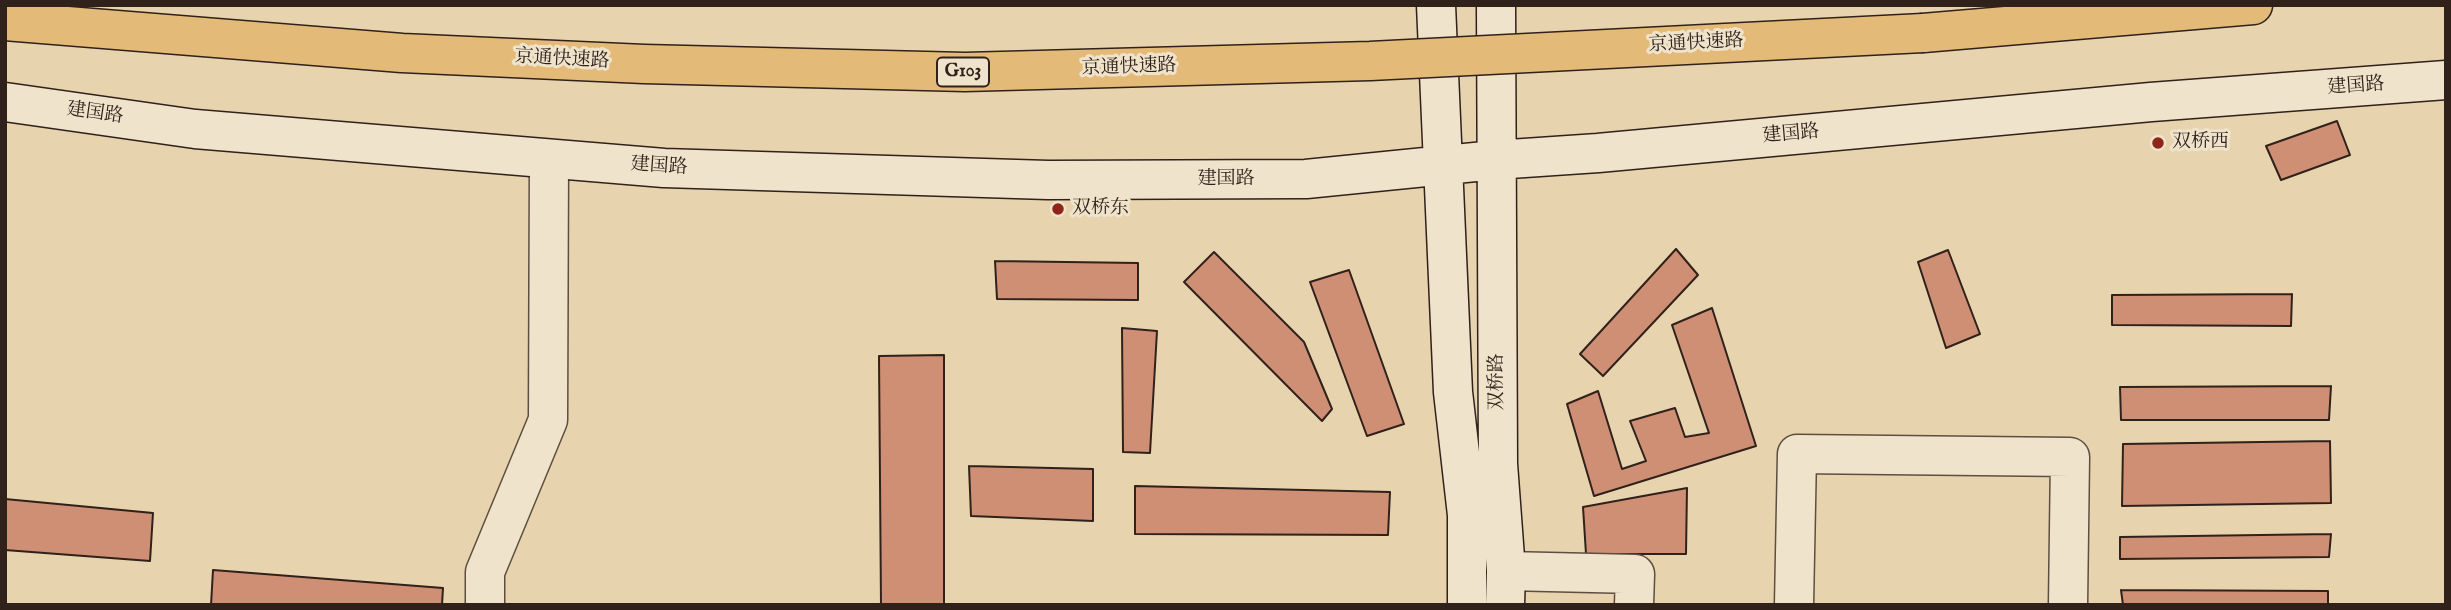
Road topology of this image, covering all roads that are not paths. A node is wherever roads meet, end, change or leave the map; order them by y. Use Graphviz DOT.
graph roads {
  1 [pos="1436,5"];
  2 [pos="1496,5"];
  3 [pos="2253,5"];
  4 [pos="5,21"];
  5 [pos="2446,80"];
  6 [pos="5,102"];
  7 [pos="549,159"];
  8 [pos="1495,160"];
  9 [pos="1442,165"];
  10 [pos="1506,588"];
  11 [pos="485,605"];
  12 [pos="1467,605"];
  13 [pos="1634,605"];
  14 [pos="1794,605"];
  15 [pos="2068,605"];
  1 -- 9 [label="main road"];
  2 -- 8 [label="main road, 双桥路"];
  3 -- 4 [label="highway, 京通快速路 / G103, bridge"];
  5 -- 8 [label="main road, 建国路"];
  6 -- 7 [label="main road, 建国路"];
  7 -- 9 [label="main road, 建国路"];
  7 -- 11 [label="main road"];
  8 -- 9 [label="main road, 建国路"];
  8 -- 10 [label="main road, 双桥路"];
  9 -- 12 [label="main road"];
  10 -- 13 [label="main road"];
  14 -- 15 [label="main road"];
}
